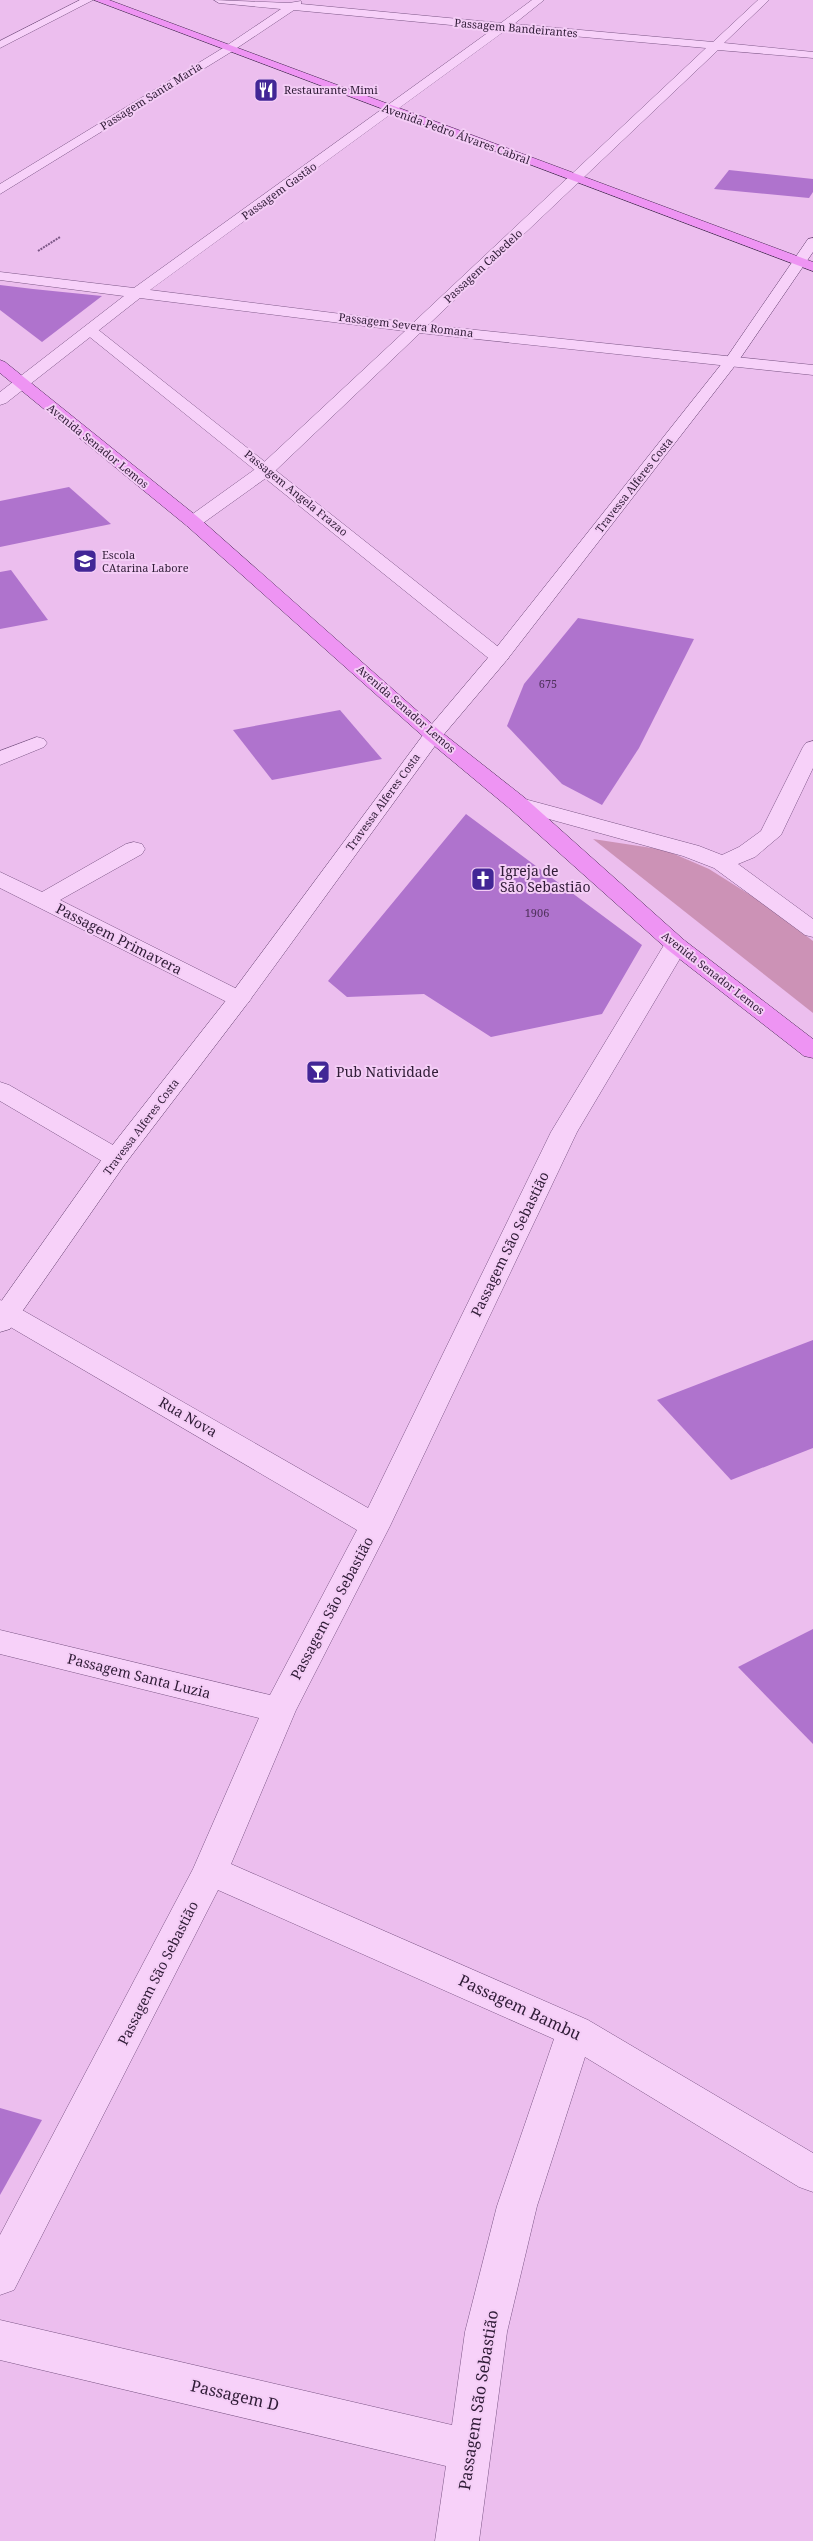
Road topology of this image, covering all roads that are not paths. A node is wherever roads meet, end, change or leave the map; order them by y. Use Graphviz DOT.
graph roads {
  1 [pos="88,0"];
  2 [pos="99,0"];
  3 [pos="219,0"];
  4 [pos="301,0"];
  5 [pos="538,0"];
  6 [pos="764,0"];
  7 [pos="290,7"];
  8 [pos="503,27"];
  9 [pos="0,45"];
  10 [pos="715,46"];
  11 [pos="227,50"];
  12 [pos="813,55"];
  13 [pos="391,110"];
  14 [pos="577,178"];
  15 [pos="0,190"];
  16 [pos="813,242"];
  17 [pos="806,265"];
  18 [pos="0,276"];
  19 [pos="138,292"];
  20 [pos="416,328"];
  21 [pos="91,331"];
  22 [pos="732,360"];
  23 [pos="813,370"];
  24 [pos="8,376"];
  25 [pos="0,400"];
  26 [pos="267,469"];
  27 [pos="193,522"];
  28 [pos="499,657"];
  29 [pos="433,734"];
  30 [pos="37,743"];
  31 [pos="813,747"];
  32 [pos="0,759"];
  33 [pos="517,803"];
  34 [pos="134,849"];
  35 [pos="722,863"];
  36 [pos="0,879"];
  37 [pos="44,900"];
  38 [pos="813,930"];
  39 [pos="676,945"];
  40 [pos="238,999"];
  41 [pos="813,1052"];
  42 [pos="0,1090"];
  43 [pos="116,1158"];
  44 [pos="2,1315"];
  45 [pos="375,1526"];
  46 [pos="0,1642"];
  47 [pos="279,1710"];
  48 [pos="210,1871"];
  49 [pos="575,2031"];
  50 [pos="813,2174"];
  51 [pos="0,2276"];
  52 [pos="0,2340"];
  53 [pos="471,2451"];
  54 [pos="457,2541"];
  1 -- 9 [label="street"];
  2 -- 11 [label="main road, Avenida Pedro Álvares Cabral"];
  3 -- 7 [label="street, Passagem Bandeirantes"];
  4 -- 7 [label="street, Passagem Santa Maria"];
  5 -- 8 [label="street, Passagem Gastão"];
  6 -- 10 [label="street, Passagem Cabedelo"];
  7 -- 8 [label="street, Passagem Bandeirantes"];
  7 -- 11 [label="street, Passagem Santa Maria"];
  8 -- 10 [label="street, Passagem Bandeirantes"];
  8 -- 13 [label="street, Passagem Gastão"];
  10 -- 12 [label="street, Passagem Bandeirantes"];
  10 -- 14 [label="street, Passagem Cabedelo"];
  11 -- 13 [label="main road, Avenida Pedro Álvares Cabral"];
  11 -- 15 [label="street, Passagem Santa Maria"];
  13 -- 14 [label="main road, Avenida Pedro Álvares Cabral"];
  13 -- 19 [label="street, Passagem Gastão"];
  14 -- 17 [label="main road, Avenida Pedro Álvares Cabral"];
  14 -- 20 [label="street, Passagem Cabedelo"];
  16 -- 17 [label="street, Travessa Alferes Costa"];
  17 -- 22 [label="street, Travessa Alferes Costa"];
  18 -- 19 [label="street, Passagem Severa Romana"];
  19 -- 20 [label="street, Passagem Severa Romana"];
  19 -- 21 [label="street, Passagem Gastão"];
  20 -- 22 [label="street, Passagem Severa Romana"];
  20 -- 26 [label="street, Passagem Cabedelo"];
  21 -- 24 [label="street, Passagem Gastão"];
  21 -- 26 [label="street, Passagem Angela Frazao"];
  22 -- 23 [label="street, Passagem Severa Romana"];
  22 -- 28 [label="street, Travessa Alferes Costa"];
  24 -- 25 [label="street, Passagem Gastão"];
  24 -- 27 [label="main road, Avenida Senador Lemos"];
  26 -- 27 [label="street, Passagem Cabedelo"];
  26 -- 28 [label="street, Passagem Angela Frazao"];
  27 -- 29 [label="main road, Avenida Senador Lemos"];
  28 -- 29 [label="street, Travessa Alferes Costa"];
  29 -- 33 [label="main road, Avenida Senador Lemos"];
  29 -- 40 [label="street, Travessa Alferes Costa"];
  30 -- 32 [label="street"];
  31 -- 35 [label="street"];
  33 -- 35 [label="street"];
  33 -- 39 [label="main road, Avenida Senador Lemos"];
  34 -- 37 [label="street"];
  35 -- 38 [label="street"];
  36 -- 37 [label="street, Passagem Primavera"];
  37 -- 40 [label="street, Passagem Primavera"];
  39 -- 41 [label="main road, Avenida Senador Lemos"];
  39 -- 45 [label="street, Passagem São Sebastião"];
  40 -- 43 [label="street, Travessa Alferes Costa"];
  42 -- 43 [label="street"];
  43 -- 44 [label="street, Travessa Alferes Costa"];
  44 -- 45 [label="street, Rua Nova"];
  45 -- 47 [label="street, Passagem São Sebastião"];
  46 -- 47 [label="street, Passagem Santa Luzia"];
  47 -- 48 [label="street, Passagem São Sebastião"];
  48 -- 49 [label="street, Passagem Bambu"];
  48 -- 51 [label="street, Passagem São Sebastião"];
  49 -- 50 [label="street, Passagem Bambu"];
  49 -- 53 [label="street, Passagem São Sebastião"];
  52 -- 53 [label="street, Passagem D"];
  53 -- 54 [label="street, Passagem São Sebastião"];
}
